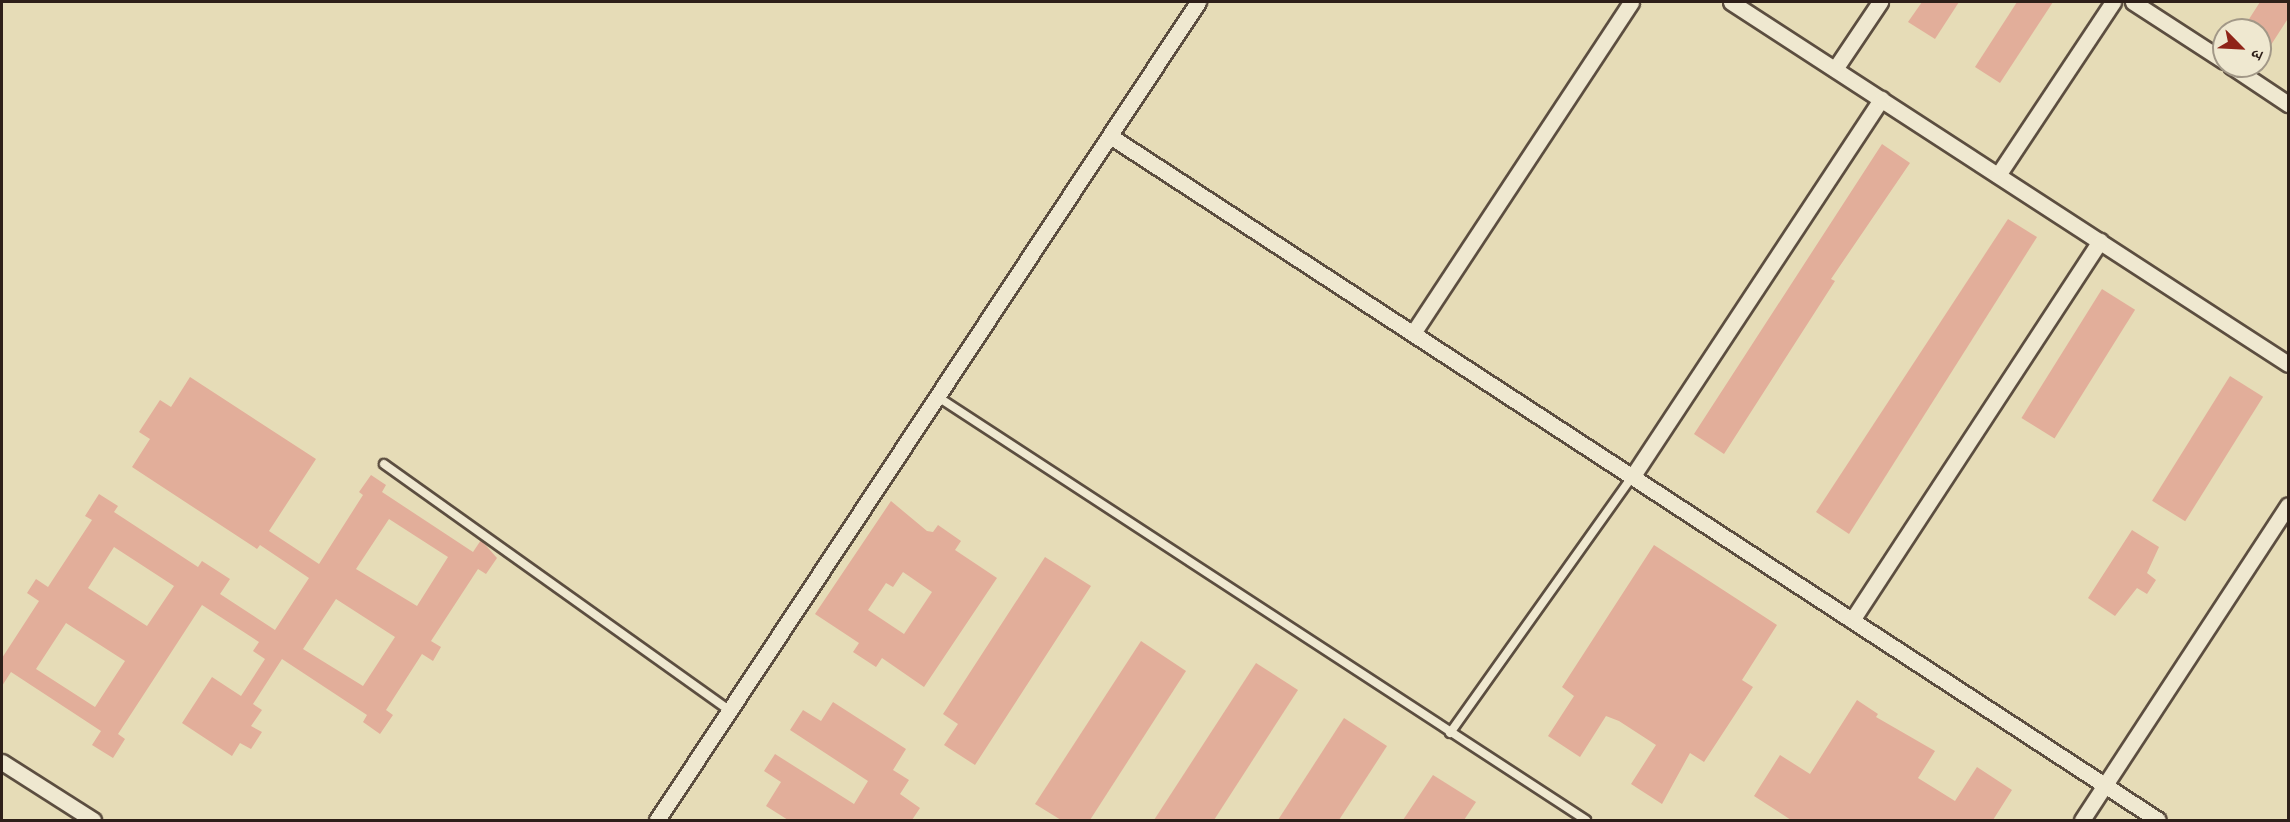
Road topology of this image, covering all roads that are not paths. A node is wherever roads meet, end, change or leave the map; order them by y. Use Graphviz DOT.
graph roads {
  1 [pos="1198,2"];
  2 [pos="1631,2"];
  3 [pos="1731,2"];
  4 [pos="1880,2"];
  5 [pos="2114,2"];
  6 [pos="2133,2"];
  7 [pos="2212,53"];
  8 [pos="1836,69"];
  9 [pos="2252,78"];
  10 [pos="2286,97"];
  11 [pos="1881,99"];
  12 [pos="1110,136"];
  13 [pos="1998,175"];
  14 [pos="2100,241"];
  15 [pos="1413,333"];
  16 [pos="2289,364"];
  17 [pos="938,397"];
  18 [pos="384,464"];
  19 [pos="1632,477"];
  20 [pos="2289,505"];
  21 [pos="1852,620"];
  22 [pos="728,709"];
  23 [pos="1450,733"];
  24 [pos="2,762"];
  25 [pos="2105,786"];
  26 [pos="93,820"];
  27 [pos="657,820"];
  28 [pos="1586,820"];
  29 [pos="2082,820"];
  30 [pos="2158,820"];
  1 -- 12 [label="street"];
  2 -- 15 [label="street"];
  3 -- 8 [label="street"];
  4 -- 8 [label="street"];
  5 -- 13 [label="street"];
  6 -- 7 [label="street"];
  8 -- 11 [label="street"];
  9 -- 10 [label="street"];
  11 -- 13 [label="street"];
  11 -- 19 [label="street"];
  12 -- 15 [label="street"];
  12 -- 17 [label="street"];
  13 -- 14 [label="street"];
  14 -- 16 [label="street"];
  14 -- 21 [label="street"];
  15 -- 19 [label="street"];
  17 -- 22 [label="street"];
  17 -- 23 [label="lane"];
  18 -- 22 [label="lane"];
  19 -- 21 [label="street"];
  19 -- 23 [label="lane"];
  20 -- 25 [label="street"];
  21 -- 25 [label="street"];
  22 -- 27 [label="street"];
  23 -- 28 [label="lane"];
  24 -- 26 [label="street"];
  25 -- 29 [label="street"];
  25 -- 30 [label="street"];
}
